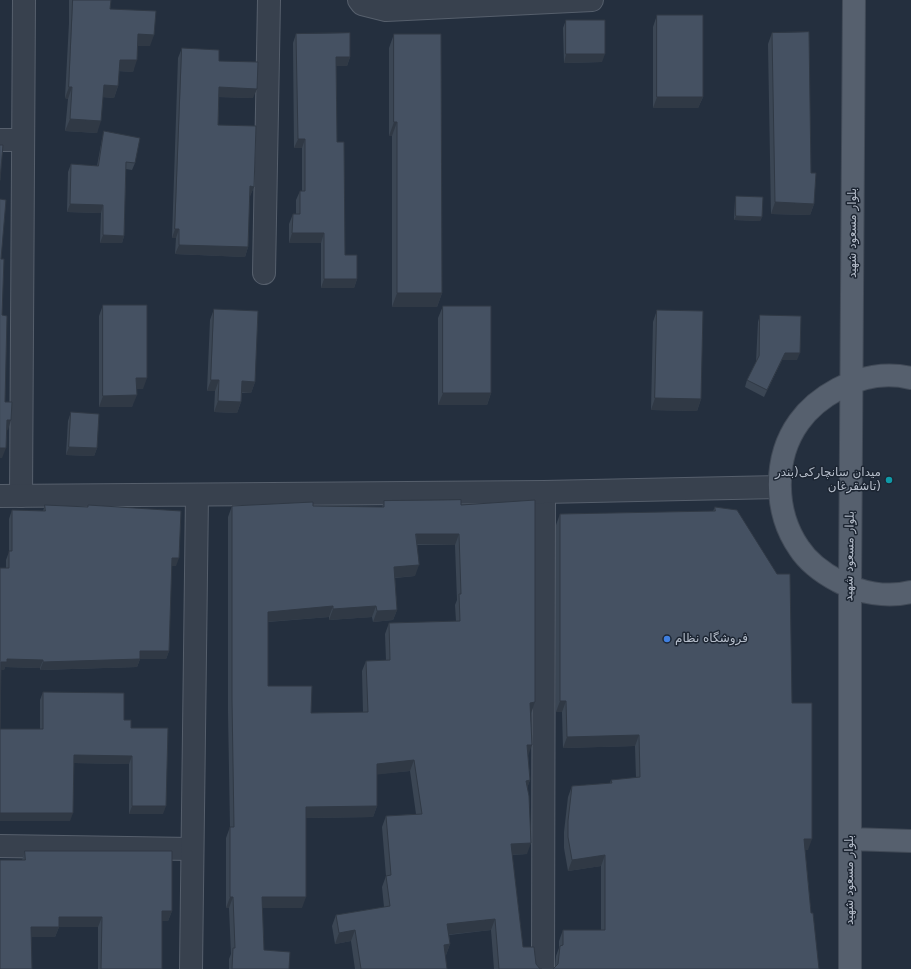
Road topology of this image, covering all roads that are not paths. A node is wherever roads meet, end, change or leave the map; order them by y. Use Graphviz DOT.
graph roads {
  1 [pos="24,0"];
  2 [pos="268,0"];
  3 [pos="359,0"];
  4 [pos="592,0"];
  5 [pos="854,0"];
  6 [pos="0,140"];
  7 [pos="23,140"];
  8 [pos="264,273"];
  9 [pos="911,378"];
  10 [pos="852,382"];
  11 [pos="779,487"];
  12 [pos="544,492"];
  13 [pos="197,495"];
  14 [pos="10,496"];
  15 [pos="850,588"];
  16 [pos="911,592"];
  17 [pos="850,839"];
  18 [pos="911,841"];
  19 [pos="0,846"];
  20 [pos="191,849"];
  21 [pos="191,969"];
  22 [pos="543,969"];
  23 [pos="850,969"];
  1 -- 7 [label="street"];
  2 -- 8 [label="street"];
  3 -- 4 [label="street"];
  5 -- 10 [label="main road, بلوار مسعود شهید"];
  6 -- 7 [label="street"];
  7 -- 14 [label="street"];
  9 -- 10 [label="main road"];
  10 -- 11 [label="main road"];
  10 -- 15 [label="main road, بلوار مسعود شهید"];
  11 -- 12 [label="street"];
  11 -- 15 [label="main road"];
  12 -- 13 [label="street"];
  12 -- 22 [label="street"];
  13 -- 14 [label="street"];
  13 -- 20 [label="street"];
  15 -- 16 [label="main road"];
  15 -- 17 [label="main road, بلوار مسعود شهید"];
  17 -- 18 [label="main road"];
  17 -- 23 [label="main road, بلوار مسعود شهید"];
  19 -- 20 [label="street"];
  20 -- 21 [label="street"];
}
